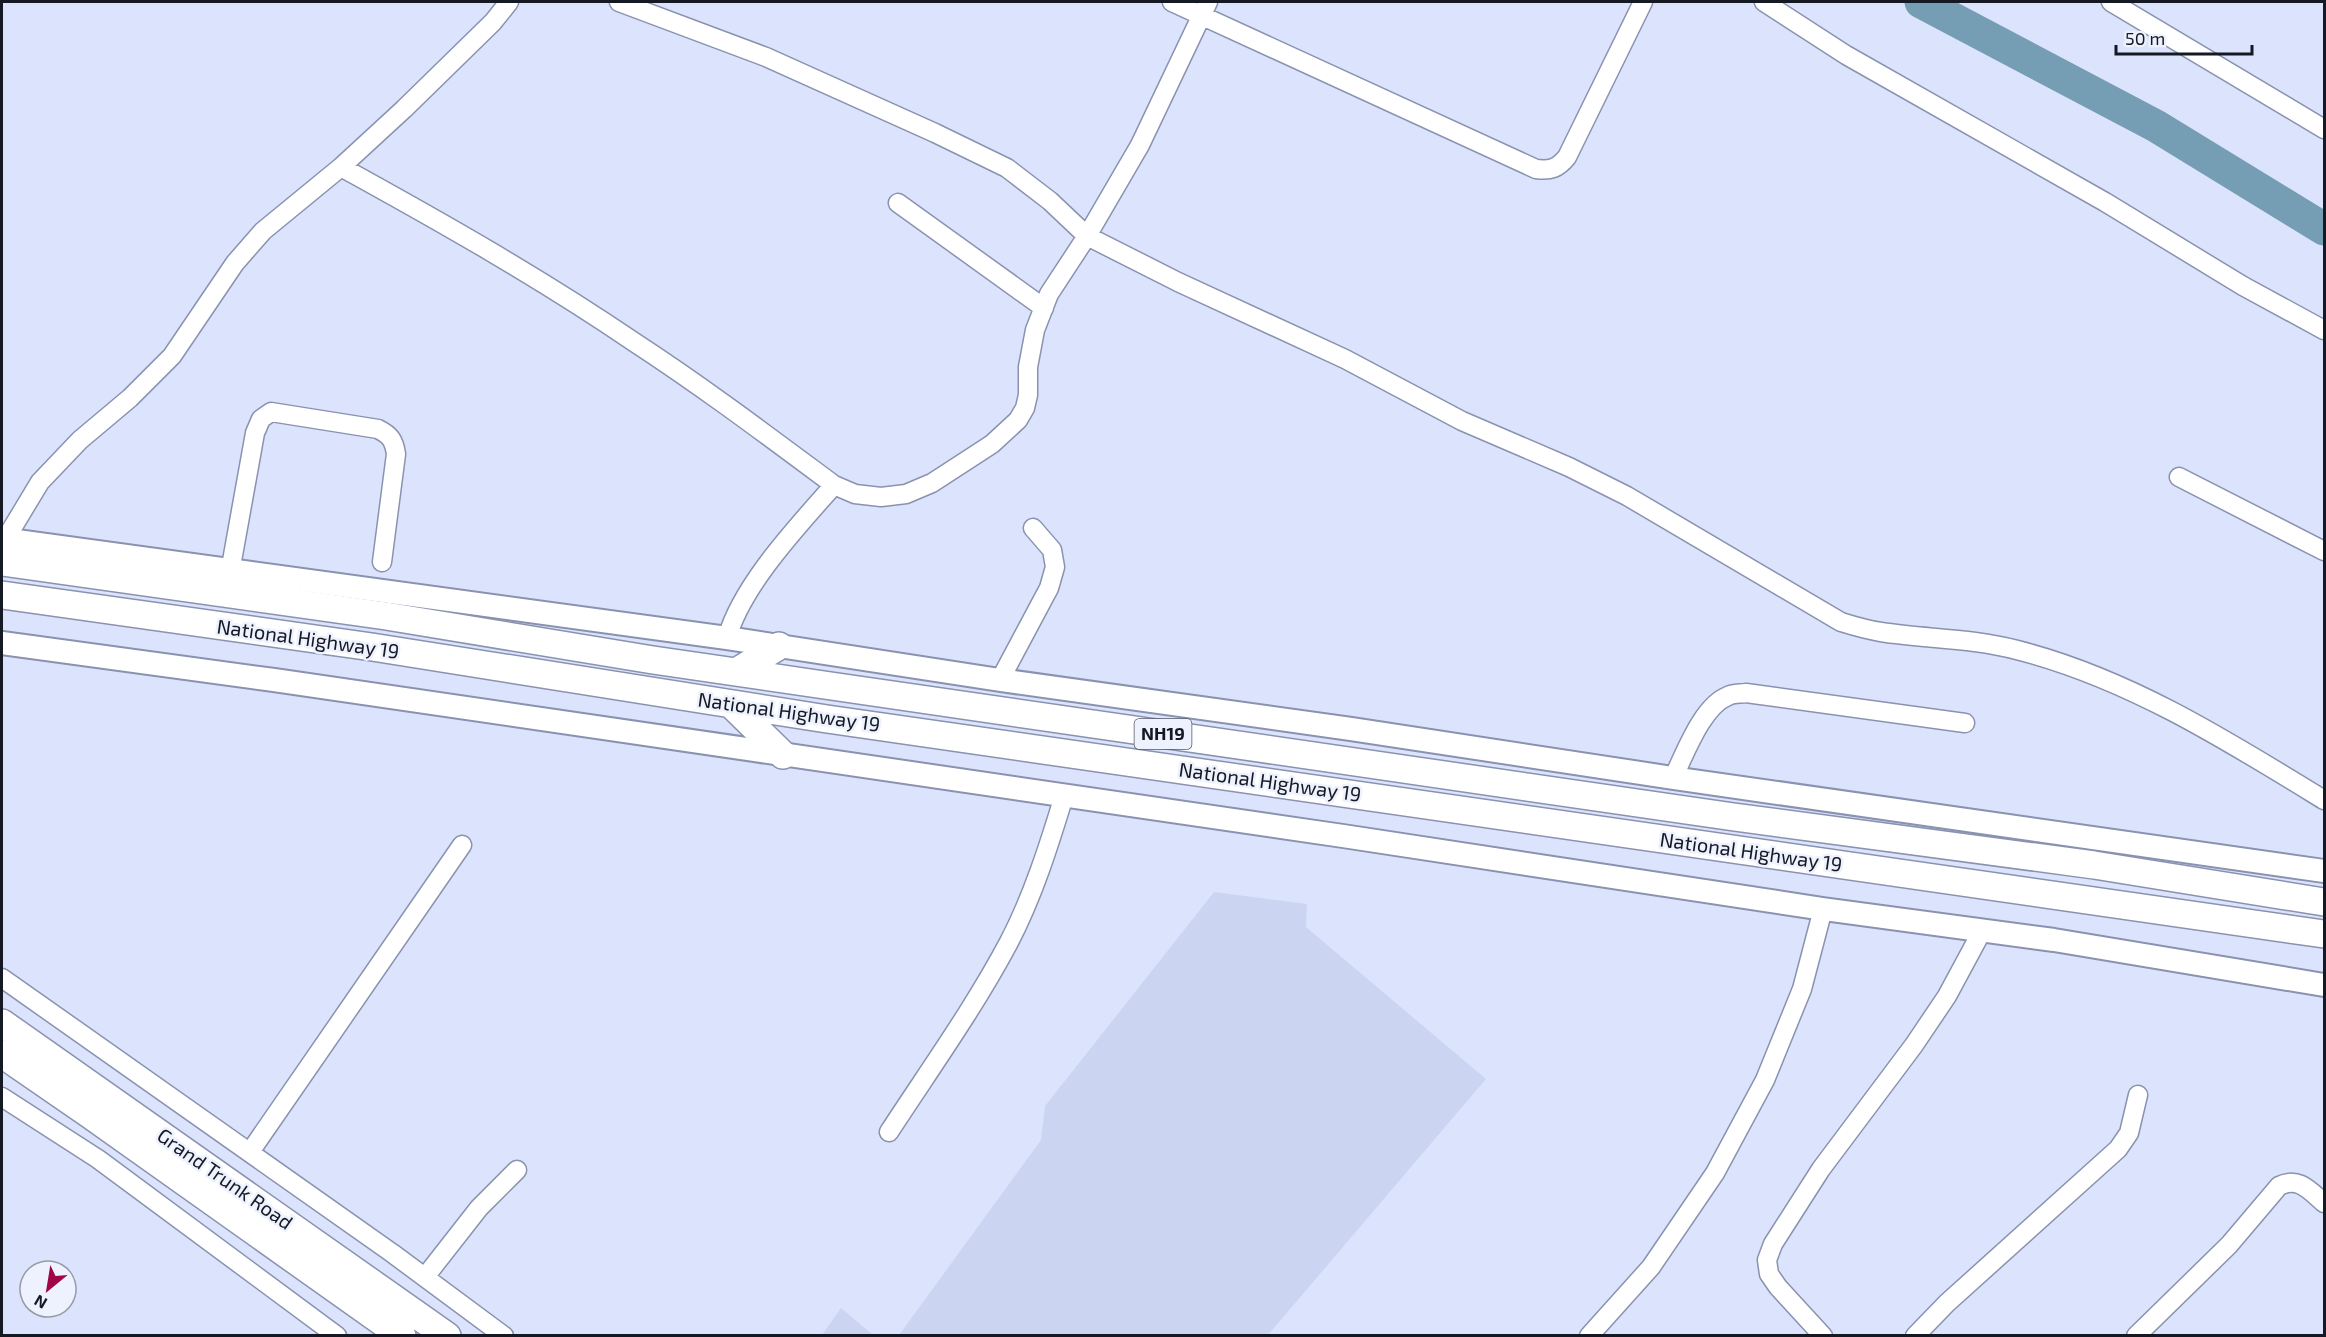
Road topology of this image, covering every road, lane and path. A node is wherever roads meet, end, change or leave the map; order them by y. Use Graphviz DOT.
graph roads {
  1 [pos="509,2"];
  2 [pos="620,2"];
  3 [pos="1172,2"];
  4 [pos="1643,2"];
  5 [pos="1764,2"];
  6 [pos="2111,2"];
  7 [pos="1204,8"];
  8 [pos="2325,129"];
  9 [pos="341,167"];
  10 [pos="898,203"];
  11 [pos="1087,236"];
  12 [pos="1044,308"];
  13 [pos="2325,330"];
  14 [pos="2179,477"];
  15 [pos="834,485"];
  16 [pos="1033,528"];
  17 [pos="3,547"];
  18 [pos="2325,551"];
  19 [pos="382,562"];
  20 [pos="230,572"];
  21 [pos="2,595"];
  22 [pos="727,638"];
  23 [pos="2,643"];
  24 [pos="778,646"];
  25 [pos="736,672"];
  26 [pos="1000,680"];
  27 [pos="731,704"];
  28 [pos="1965,723"];
  29 [pos="783,755"];
  30 [pos="1673,778"];
  31 [pos="1064,796"];
  32 [pos="2325,800"];
  33 [pos="462,845"];
  34 [pos="2325,871"];
  35 [pos="2325,902"];
  36 [pos="1822,909"];
  37 [pos="1982,931"];
  38 [pos="2325,934"];
  39 [pos="2,978"];
  40 [pos="2325,985"];
  41 [pos="2,1023"];
  42 [pos="2,1054"];
  43 [pos="2138,1095"];
  44 [pos="2,1097"];
  45 [pos="889,1132"];
  46 [pos="250,1152"];
  47 [pos="518,1170"];
  48 [pos="2325,1203"];
  49 [pos="425,1277"];
  50 [pos="337,1335"];
  51 [pos="402,1335"];
  52 [pos="447,1335"];
  53 [pos="504,1335"];
  54 [pos="1589,1335"];
  55 [pos="1823,1335"];
  56 [pos="1915,1335"];
  57 [pos="2136,1335"];
  1 -- 9 [label="street"];
  2 -- 11 [label="street"];
  3 -- 7 [label="street"];
  4 -- 7 [label="street"];
  5 -- 13 [label="street"];
  6 -- 8 [label="street"];
  7 -- 11 [label="street"];
  9 -- 15 [label="street"];
  9 -- 17 [label="street"];
  10 -- 12 [label="street"];
  11 -- 12 [label="street"];
  11 -- 32 [label="street"];
  12 -- 15 [label="street"];
  14 -- 18 [label="street"];
  15 -- 22 [label="street"];
  16 -- 26 [label="street"];
  17 -- 20 [label="main road"];
  17 -- 25 [label="highway, NH19"];
  19 -- 20 [label="street"];
  20 -- 22 [label="main road"];
  21 -- 27 [label="highway, National Highway 19 / NH19"];
  22 -- 24 [label="main road"];
  23 -- 29 [label="main road"];
  24 -- 25 [label="highway"];
  24 -- 26 [label="main road"];
  25 -- 35 [label="highway, NH19"];
  26 -- 30 [label="main road"];
  27 -- 29 [label="highway"];
  27 -- 38 [label="highway, National Highway 19 / NH19"];
  28 -- 30 [label="street"];
  29 -- 31 [label="main road"];
  30 -- 34 [label="main road"];
  31 -- 36 [label="main road"];
  31 -- 45 [label="street"];
  33 -- 46 [label="street"];
  36 -- 37 [label="main road"];
  36 -- 54 [label="street"];
  37 -- 40 [label="main road"];
  37 -- 55 [label="street"];
  39 -- 46 [label="street"];
  41 -- 52 [label="highway, Grand Trunk Road"];
  42 -- 51 [label="highway, Grand Trunk Road"];
  43 -- 56 [label="street"];
  44 -- 50 [label="street"];
  46 -- 49 [label="street"];
  47 -- 49 [label="street"];
  48 -- 57 [label="street"];
  49 -- 53 [label="street"];
}
